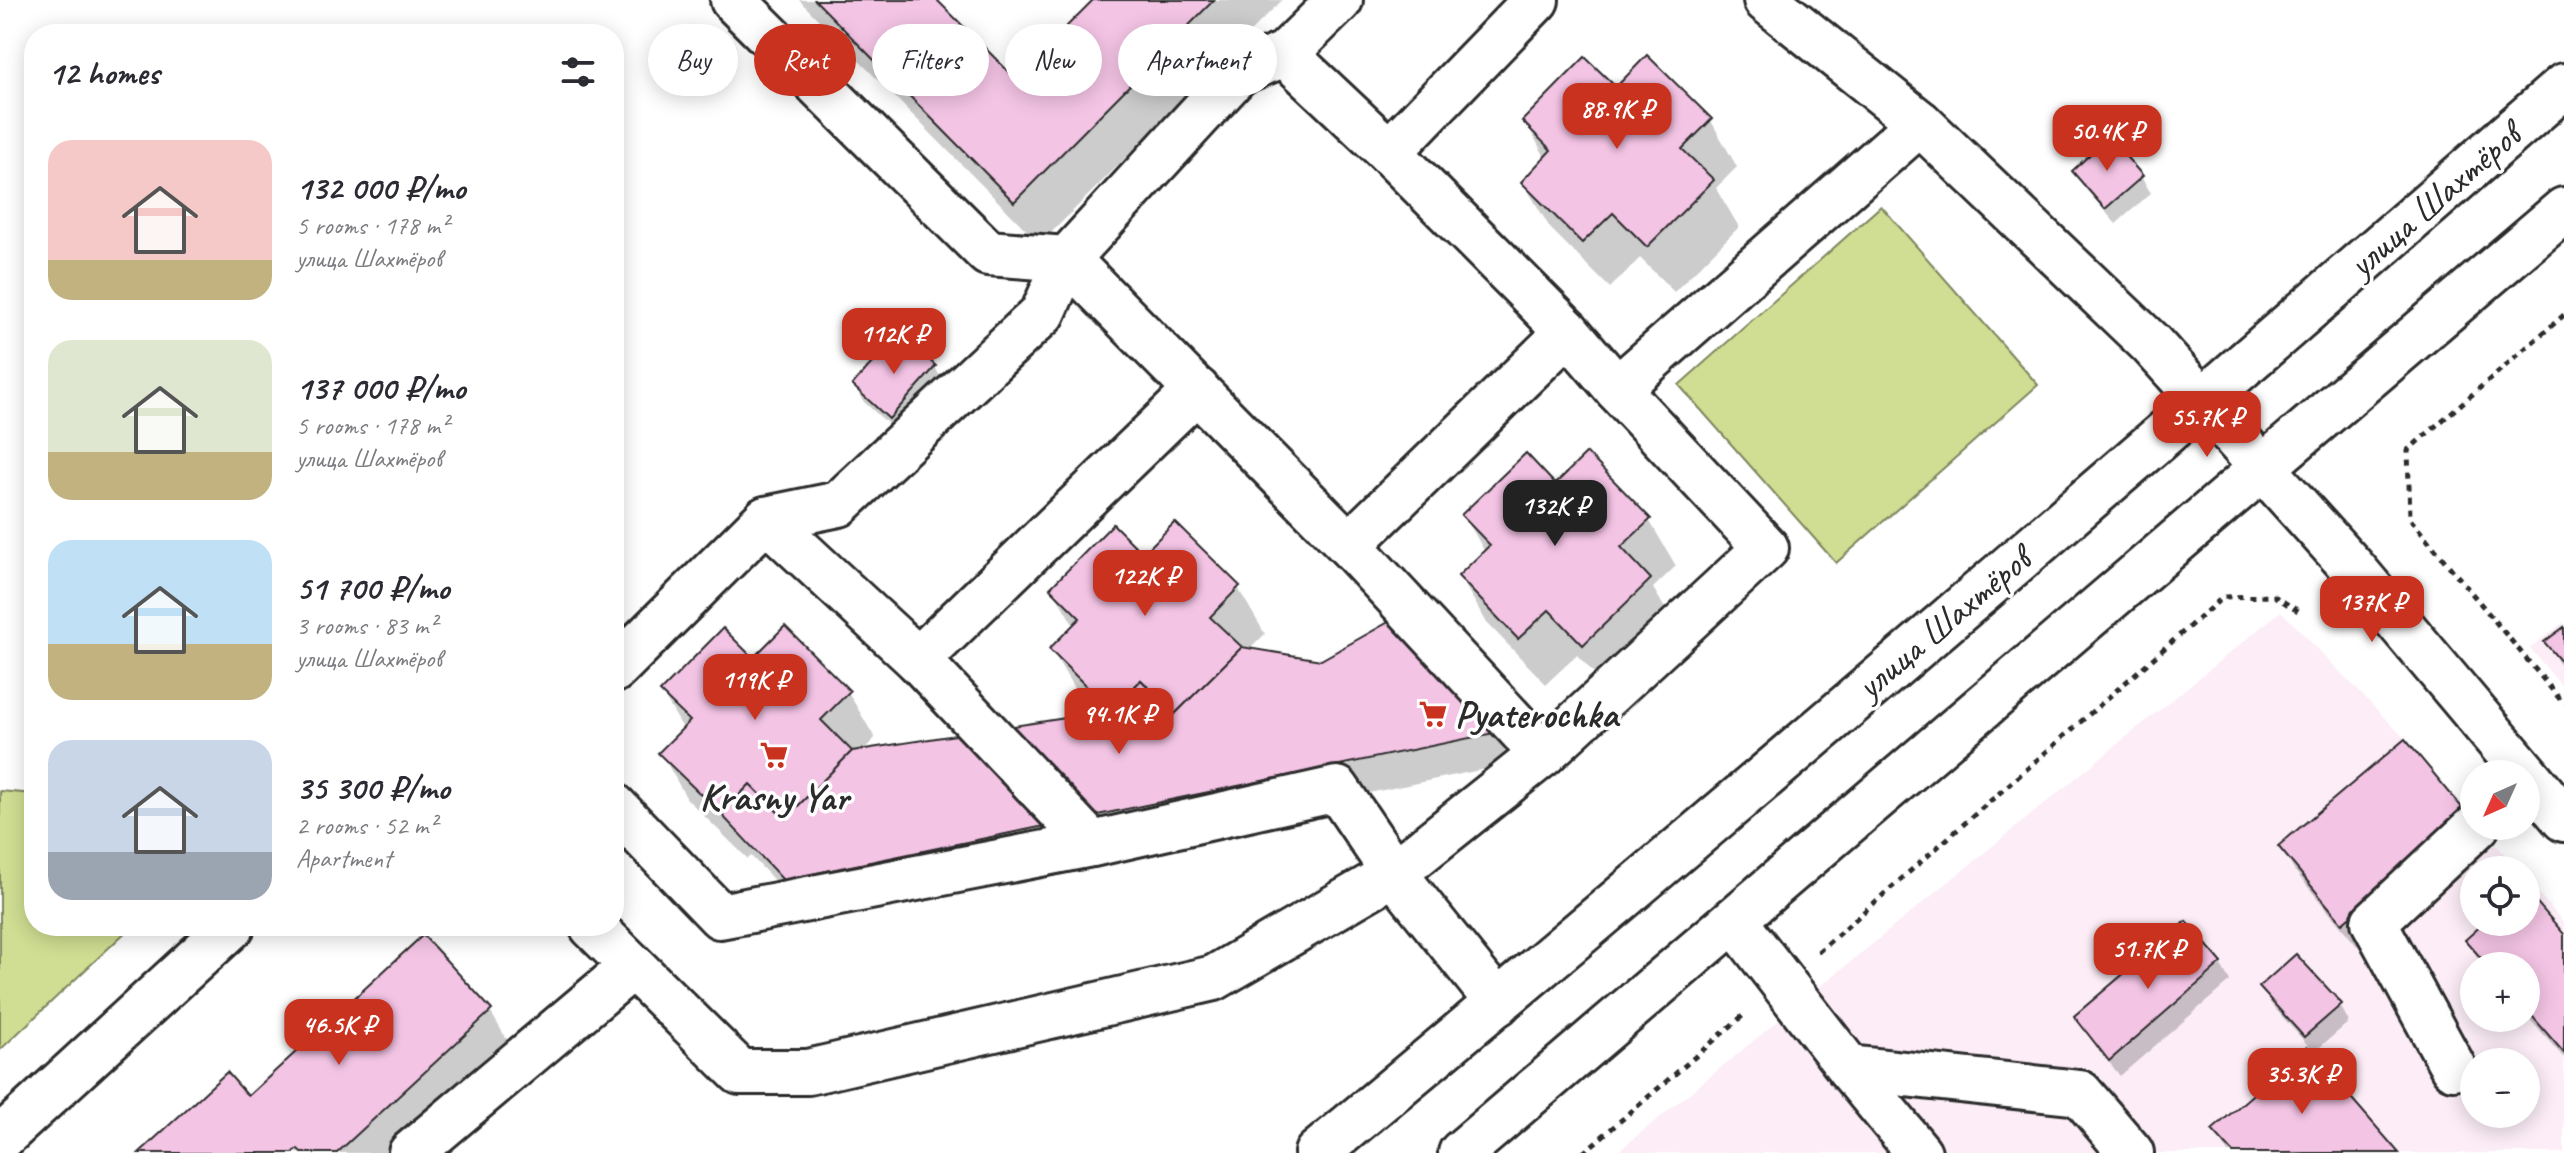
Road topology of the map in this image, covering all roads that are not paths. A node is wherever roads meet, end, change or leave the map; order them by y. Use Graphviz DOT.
graph roads {
  1 [pos="733,0"];
  2 [pos="1340,0"];
  3 [pos="1536,0"];
  4 [pos="1766,0"];
  5 [pos="1285,54"];
  6 [pos="2564,86"];
  7 [pos="1920,123"];
  8 [pos="1389,152"];
  9 [pos="2564,210"];
  10 [pos="1067,259"];
  11 [pos="1568,332"];
  12 [pos="1617,389"];
  13 [pos="1197,390"];
  14 [pos="2202,403"];
  15 [pos="2262,470"];
  16 [pos="766,519"];
  17 [pos="1349,545"];
  18 [pos="624,660"];
  19 [pos="918,660"];
  20 [pos="1543,754"];
  21 [pos="2512,760"];
  22 [pos="2540,792"];
  23 [pos="624,816"];
  24 [pos="2564,819"];
  25 [pos="2462,840"];
  26 [pos="1092,844"];
  27 [pos="1394,873"];
  28 [pos="1734,920"];
  29 [pos="221,936"];
  30 [pos="602,936"];
  31 [pos="632,967"];
  32 [pos="1498,1003"];
  33 [pos="2453,1067"];
  34 [pos="1849,1068"];
  35 [pos="0,1139"];
  36 [pos="411,1153"];
  37 [pos="1317,1153"];
  38 [pos="1461,1153"];
  39 [pos="1919,1153"];
  40 [pos="2131,1153"];
  1 -- 10 [label="main road"];
  2 -- 5 [label="main road"];
  3 -- 8 [label="main road"];
  4 -- 7 [label="main road"];
  5 -- 8 [label="main road"];
  5 -- 10 [label="main road"];
  6 -- 14 [label="main road, улица Шахтёров"];
  7 -- 12 [label="main road"];
  7 -- 14 [label="main road"];
  8 -- 11 [label="main road"];
  9 -- 15 [label="main road"];
  10 -- 13 [label="main road"];
  10 -- 16 [label="main road"];
  11 -- 12 [label="main road"];
  11 -- 17 [label="main road"];
  12 -- 20 [label="main road"];
  13 -- 17 [label="main road"];
  13 -- 19 [label="main road"];
  14 -- 15 [label="main road"];
  14 -- 32 [label="main road, улица Шахтёров"];
  15 -- 21 [label="main road"];
  15 -- 28 [label="main road"];
  16 -- 18 [label="main road"];
  16 -- 19 [label="main road"];
  17 -- 20 [label="main road"];
  19 -- 26 [label="main road"];
  20 -- 27 [label="main road"];
  22 -- 24 [label="main road"];
  23 -- 26 [label="main road"];
  25 -- 33 [label="main road"];
  26 -- 27 [label="main road"];
  27 -- 31 [label="main road"];
  27 -- 32 [label="main road"];
  28 -- 34 [label="main road"];
  28 -- 38 [label="main road"];
  29 -- 35 [label="main road"];
  30 -- 31 [label="main road"];
  31 -- 36 [label="main road"];
  32 -- 37 [label="main road, улица Шахтёров"];
  34 -- 39 [label="main road"];
  34 -- 40 [label="main road"];
}
